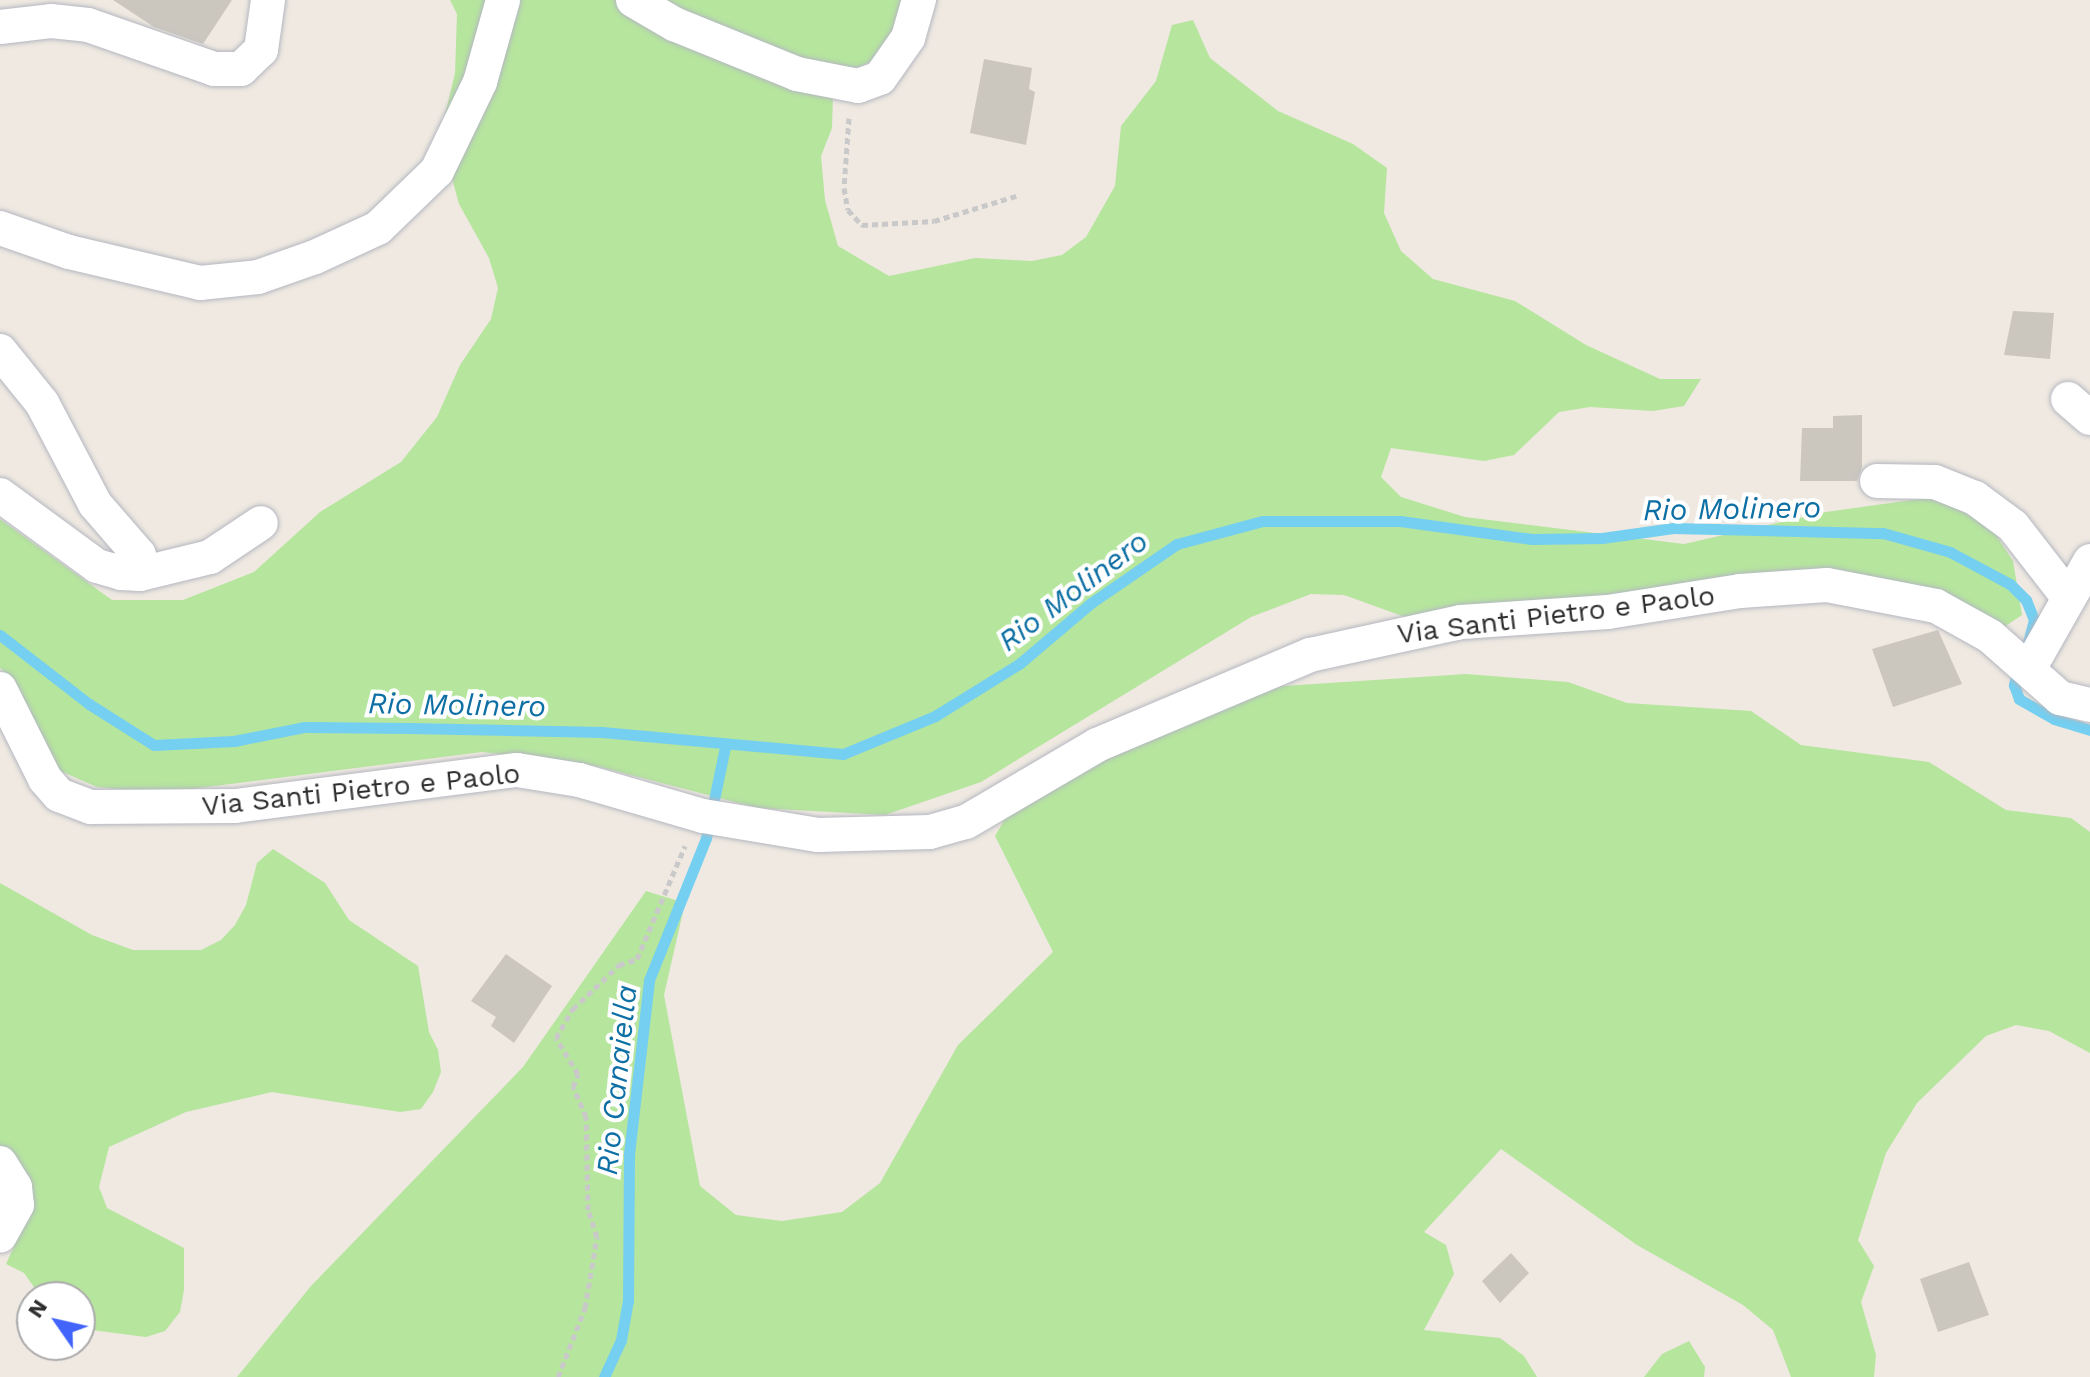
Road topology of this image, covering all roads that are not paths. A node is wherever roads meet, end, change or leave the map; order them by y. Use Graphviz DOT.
graph roads {
  1 [pos="268,0"];
  2 [pos="503,0"];
  3 [pos="633,0"];
  4 [pos="919,0"];
  5 [pos="0,27"];
  6 [pos="0,228"];
  7 [pos="0,351"];
  8 [pos="1877,481"];
  9 [pos="0,495"];
  10 [pos="261,523"];
  11 [pos="2090,561"];
  12 [pos="140,574"];
  13 [pos="2068,597"];
  14 [pos="2019,661"];
  15 [pos="0,689"];
  16 [pos="2090,705"];
  17 [pos="0,1163"];
  18 [pos="0,1236"];
  1 -- 5 [label="street"];
  2 -- 6 [label="street"];
  3 -- 4 [label="street"];
  7 -- 12 [label="street"];
  8 -- 13 [label="street"];
  9 -- 12 [label="street"];
  10 -- 12 [label="street"];
  11 -- 13 [label="street"];
  13 -- 14 [label="street"];
  14 -- 15 [label="street, Via Santi Pietro e Paolo"];
  14 -- 16 [label="street, Via Santi Pietro e Paolo"];
  17 -- 18 [label="street"];
}
